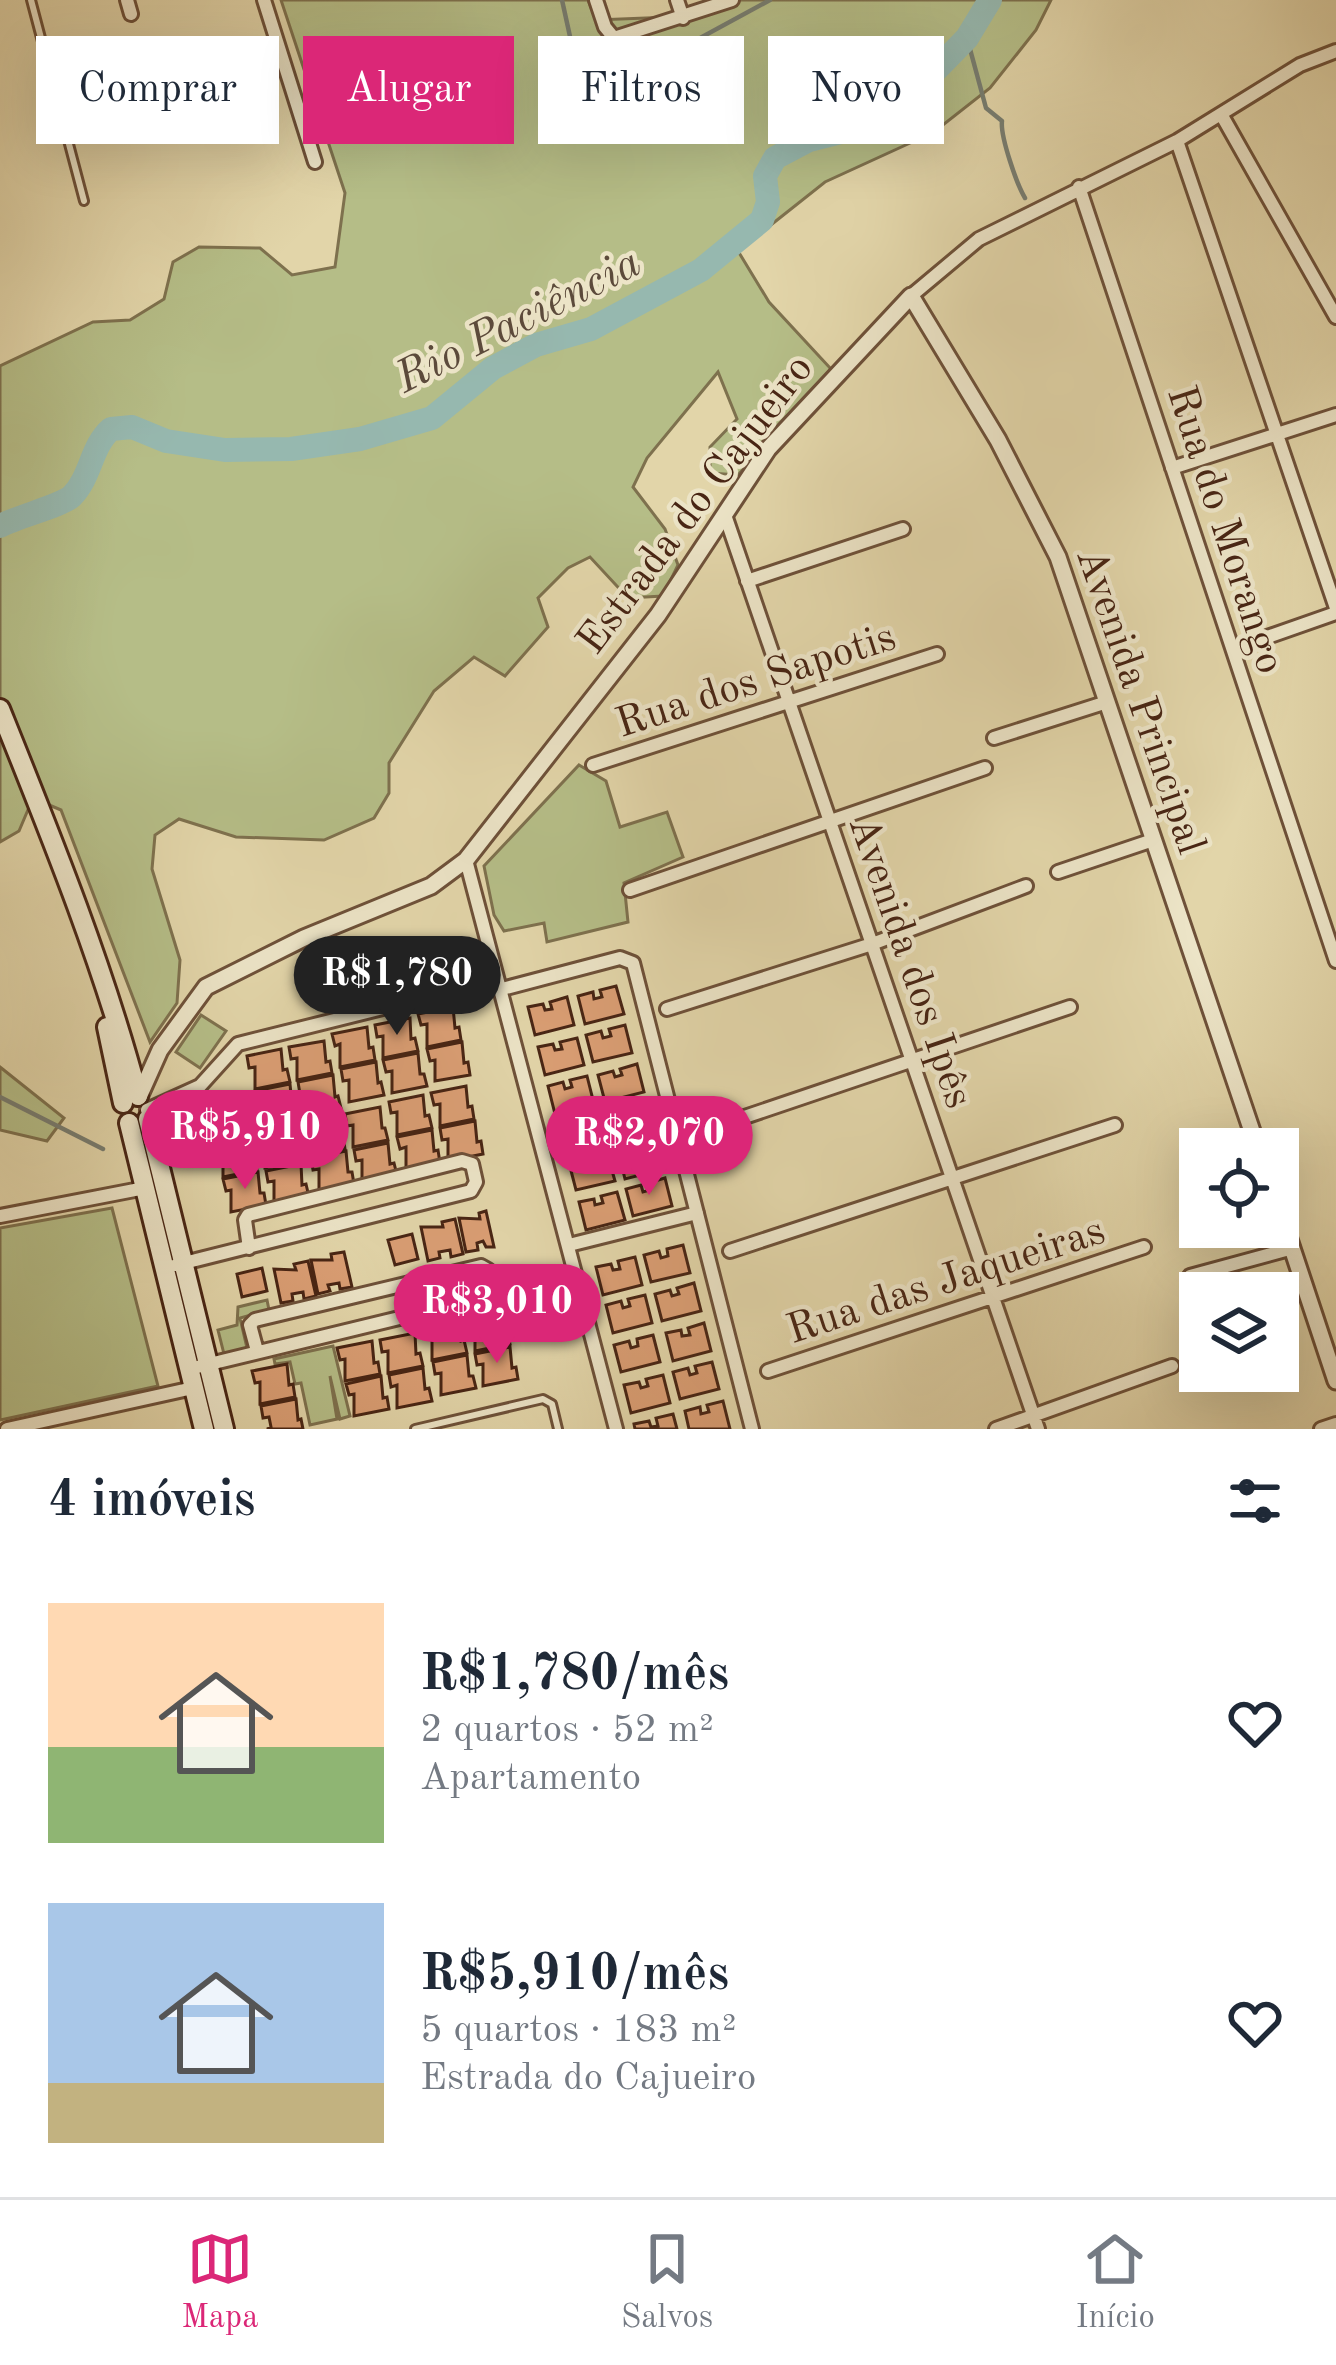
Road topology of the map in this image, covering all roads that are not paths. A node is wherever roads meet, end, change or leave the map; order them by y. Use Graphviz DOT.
graph roads {
  1 [pos="31,0"];
  2 [pos="263,0"];
  3 [pos="596,0"];
  4 [pos="677,0"];
  5 [pos="732,0"];
  6 [pos="683,18"];
  7 [pos="1334,56"];
  8 [pos="1221,114"];
  9 [pos="1178,141"];
  10 [pos="314,162"];
  11 [pos="1079,187"];
  12 [pos="84,201"];
  13 [pos="911,296"];
  14 [pos="1336,317"];
  15 [pos="1336,415"];
  16 [pos="1276,435"];
  17 [pos="1172,467"];
  18 [pos="725,515"];
  19 [pos="903,529"];
  20 [pos="747,580"];
  21 [pos="1336,610"];
  22 [pos="1233,649"];
  23 [pos="937,654"];
  24 [pos="789,701"];
  25 [pos="1107,702"];
  26 [pos="0,710"];
  27 [pos="994,738"];
  28 [pos="593,766"];
  29 [pos="985,768"];
  30 [pos="830,822"];
  31 [pos="1153,840"];
  32 [pos="466,860"];
  33 [pos="1058,872"];
  34 [pos="1026,886"];
  35 [pos="630,890"];
  36 [pos="1330,926"];
  37 [pos="872,944"];
  38 [pos="1336,961"];
  39 [pos="502,989"];
  40 [pos="439,994"];
  41 [pos="1070,1007"];
  42 [pos="668,1009"];
  43 [pos="912,1060"];
  44 [pos="139,1108"];
  45 [pos="1114,1125"];
  46 [pos="1251,1128"];
  47 [pos="700,1132"];
  48 [pos="953,1180"];
  49 [pos="145,1188"];
  50 [pos="697,1213"];
  51 [pos="0,1216"];
  52 [pos="568,1245"];
  53 [pos="1144,1247"];
  54 [pos="249,1248"];
  55 [pos="1293,1248"];
  56 [pos="730,1251"];
  57 [pos="173,1265"];
  58 [pos="1205,1272"];
  59 [pos="993,1296"];
  60 [pos="256,1351"];
  61 [pos="1172,1366"];
  62 [pos="768,1371"];
  63 [pos="197,1374"];
  64 [pos="1336,1381"];
  65 [pos="1036,1423"];
  66 [pos="1336,1424"];
  67 [pos="8,1429"];
  68 [pos="204,1429"];
  69 [pos="224,1429"];
  70 [pos="415,1429"];
  71 [pos="558,1429"];
  72 [pos="616,1429"];
  73 [pos="752,1429"];
  74 [pos="996,1429"];
  75 [pos="1321,1429"];
  1 -- 12 [label="lane"];
  2 -- 10 [label="street"];
  3 -- 6 [label="street"];
  4 -- 6 [label="street"];
  5 -- 6 [label="street"];
  7 -- 8 [label="street, Estrada do Cajueiro"];
  8 -- 9 [label="street, Estrada do Cajueiro"];
  8 -- 14 [label="street"];
  9 -- 11 [label="street, Estrada do Cajueiro"];
  9 -- 16 [label="street"];
  11 -- 13 [label="street, Estrada do Cajueiro"];
  11 -- 17 [label="street, Rua do Morango"];
  13 -- 18 [label="street, Estrada do Cajueiro"];
  13 -- 25 [label="street, Avenida Principal"];
  15 -- 16 [label="street"];
  16 -- 17 [label="street"];
  16 -- 21 [label="street"];
  17 -- 22 [label="street, Rua do Morango"];
  18 -- 20 [label="street, Avenida dos Ipês"];
  18 -- 32 [label="street, Estrada do Cajueiro"];
  19 -- 20 [label="street"];
  20 -- 24 [label="street, Avenida dos Ipês"];
  21 -- 22 [label="street"];
  22 -- 36 [label="street, Rua do Morango"];
  23 -- 24 [label="street, Rua dos Sapotis"];
  24 -- 28 [label="street, Rua dos Sapotis"];
  24 -- 30 [label="street, Avenida dos Ipês"];
  25 -- 27 [label="street"];
  25 -- 31 [label="street, Avenida Principal"];
  26 -- 44 [label="main road"];
  29 -- 30 [label="street"];
  30 -- 35 [label="street"];
  30 -- 37 [label="street, Avenida dos Ipês"];
  31 -- 33 [label="street"];
  31 -- 46 [label="street, Avenida Principal"];
  32 -- 39 [label="street"];
  32 -- 44 [label="street, Estrada do Cajueiro"];
  34 -- 37 [label="street"];
  36 -- 38 [label="street, Rua do Morango"];
  37 -- 42 [label="street"];
  37 -- 43 [label="street, Avenida dos Ipês"];
  39 -- 50 [label="street"];
  39 -- 52 [label="street"];
  40 -- 44 [label="street"];
  41 -- 43 [label="street"];
  43 -- 47 [label="street"];
  43 -- 48 [label="street, Avenida dos Ipês"];
  44 -- 49 [label="main road, Estrada do Cajueiro"];
  44 -- 57 [label="main road, Estrada do Cajueiro"];
  45 -- 48 [label="street"];
  48 -- 56 [label="street"];
  48 -- 59 [label="street, Avenida dos Ipês"];
  49 -- 51 [label="street"];
  49 -- 57 [label="main road, Estrada do Cajueiro"];
  50 -- 52 [label="street"];
  50 -- 73 [label="street"];
  52 -- 72 [label="street"];
  53 -- 59 [label="street, Rua das Jaqueiras"];
  54 -- 54 [label="street"];
  54 -- 57 [label="street"];
  55 -- 58 [label="street"];
  55 -- 64 [label="street"];
  57 -- 63 [label="main road, Estrada do Cajueiro"];
  59 -- 62 [label="street, Rua das Jaqueiras"];
  59 -- 65 [label="street, Avenida dos Ipês"];
  60 -- 60 [label="street"];
  60 -- 63 [label="street"];
  61 -- 65 [label="street"];
  63 -- 67 [label="street"];
  63 -- 68 [label="main road, Estrada do Cajueiro"];
  63 -- 69 [label="main road, Estrada do Cajueiro"];
  65 -- 74 [label="street"];
  66 -- 75 [label="street"];
  70 -- 71 [label="lane"];
}
